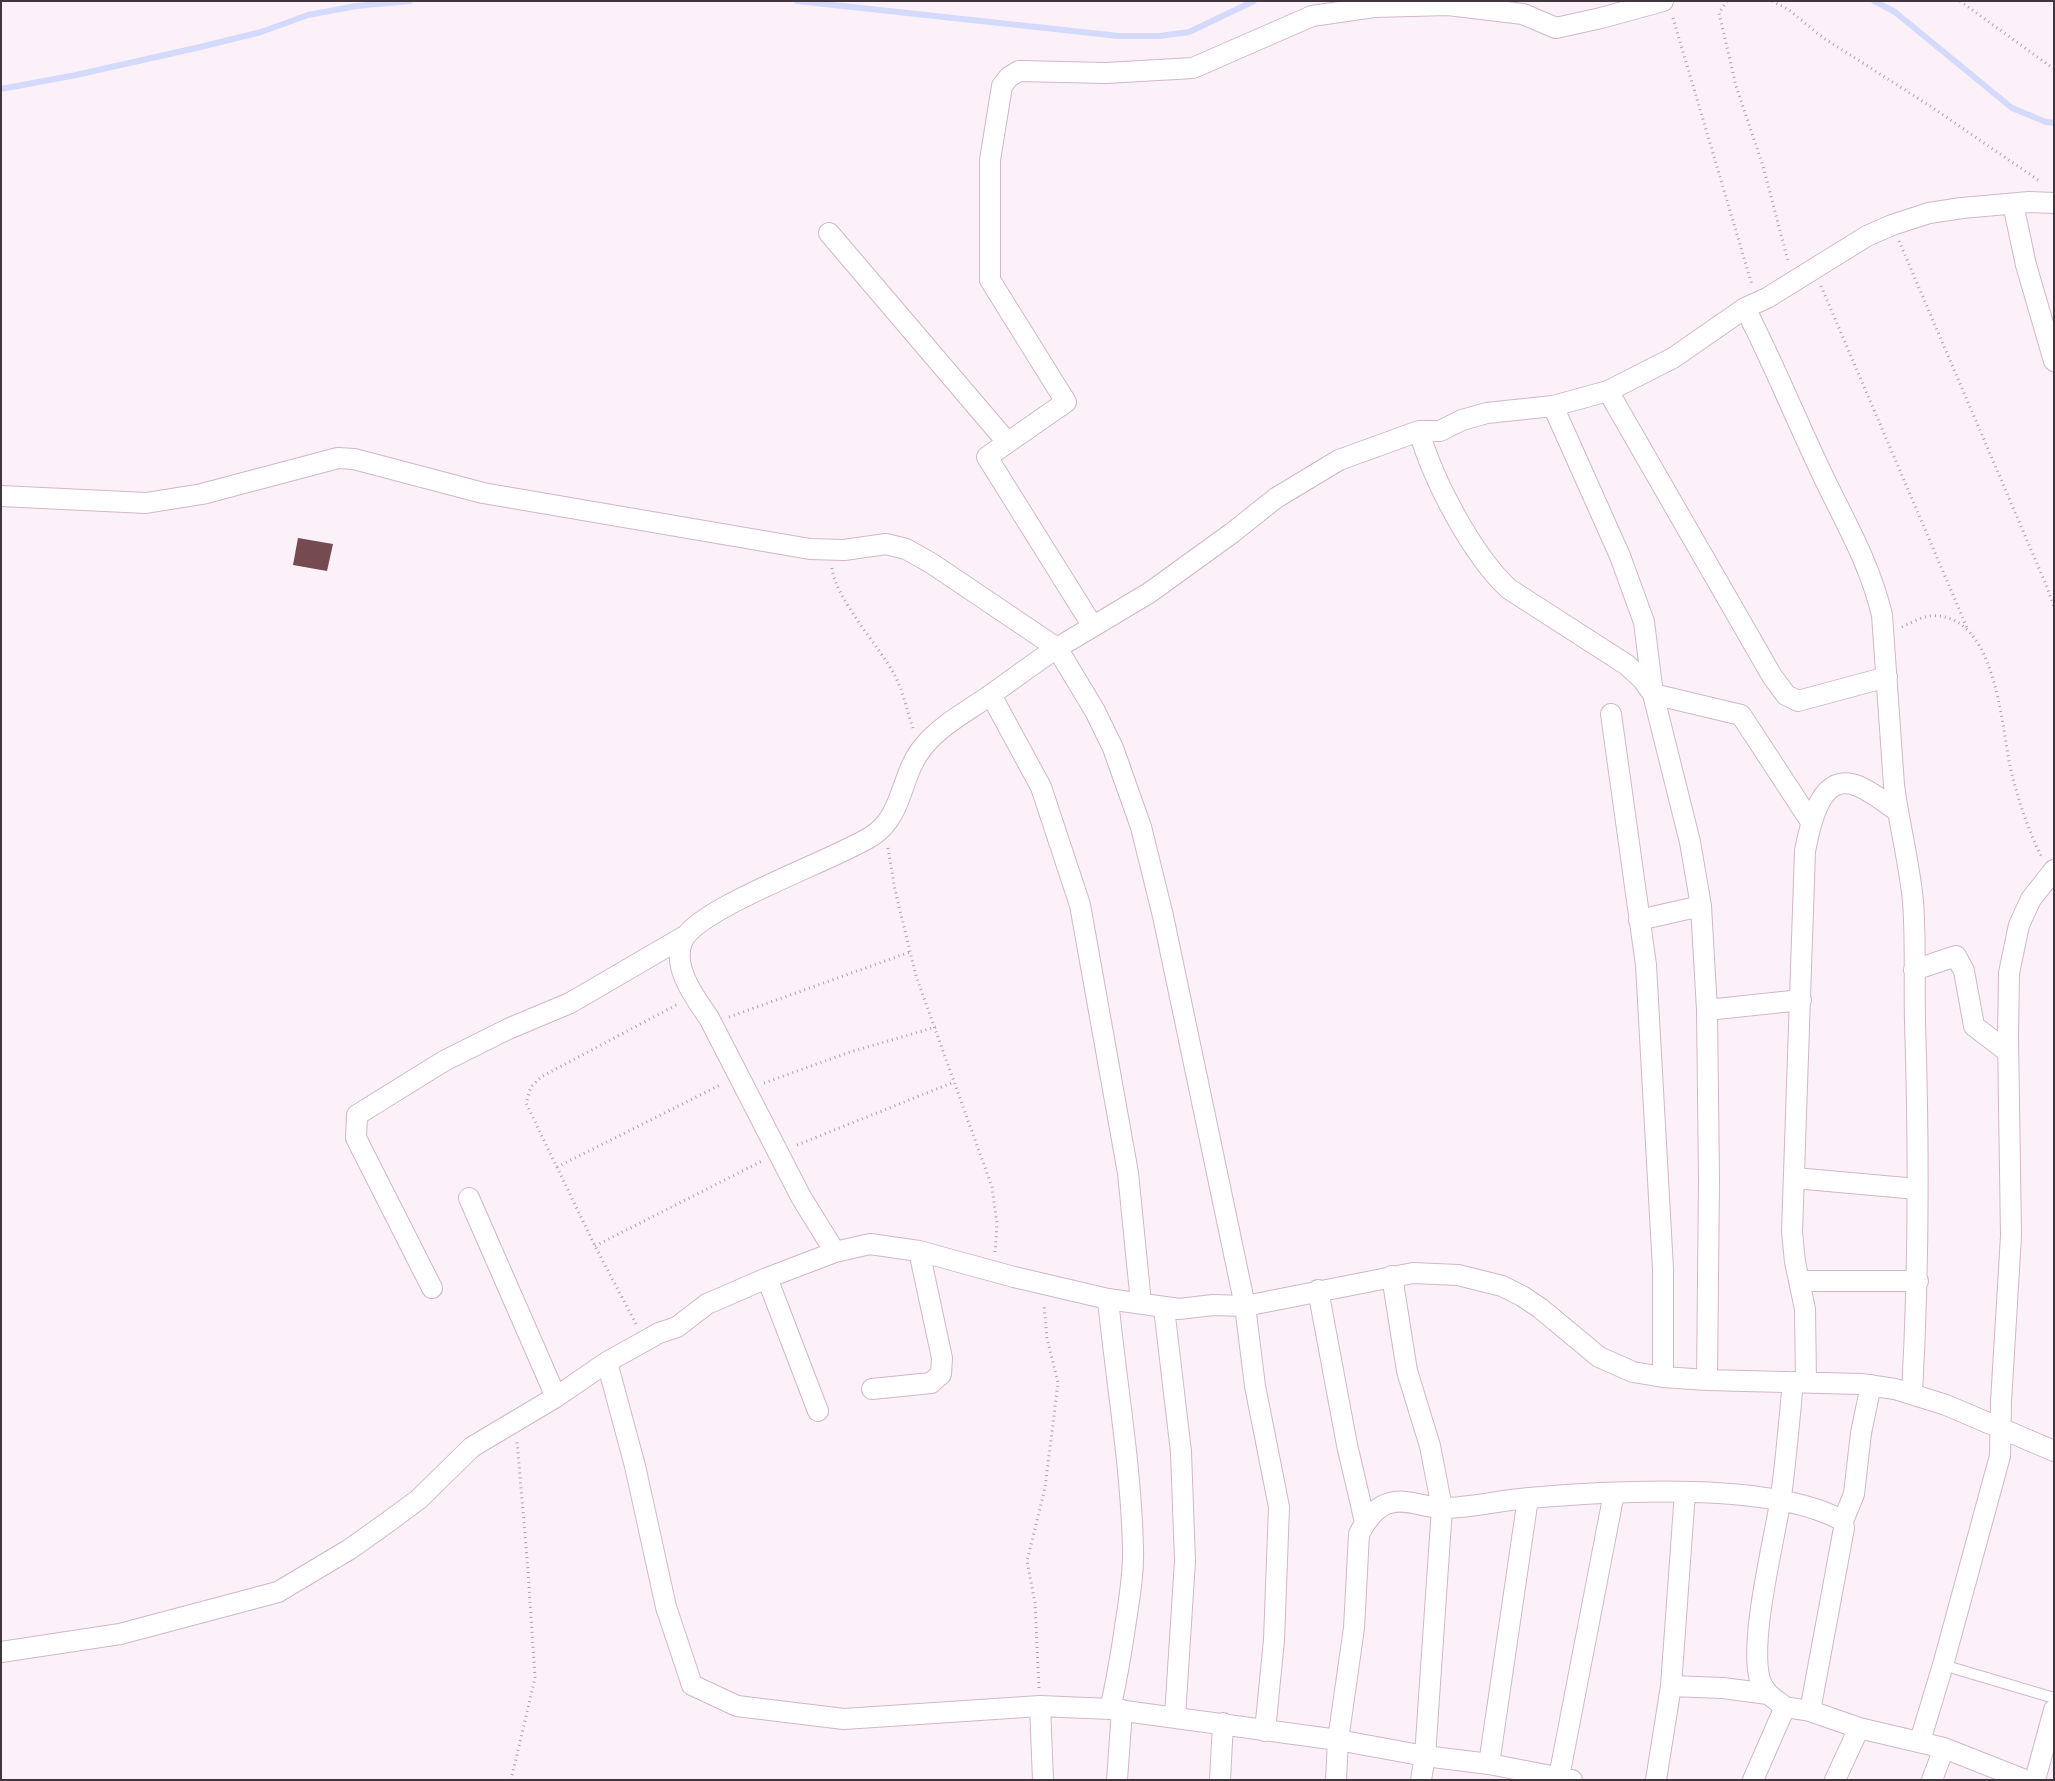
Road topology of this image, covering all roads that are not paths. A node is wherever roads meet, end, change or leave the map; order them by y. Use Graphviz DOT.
graph roads {
  1 [pos="1667,8"];
  2 [pos="2050,194"];
  3 [pos="2014,204"];
  4 [pos="829,233"];
  5 [pos="1751,305"];
  6 [pos="2054,361"];
  7 [pos="1608,391"];
  8 [pos="1553,406"];
  9 [pos="1419,432"];
  10 [pos="1008,442"];
  11 [pos="1,496"];
  12 [pos="1092,625"];
  13 [pos="1057,648"];
  14 [pos="1886,677"];
  15 [pos="1653,694"];
  16 [pos="991,695"];
  17 [pos="1611,714"];
  18 [pos="1897,811"];
  19 [pos="1811,822"];
  20 [pos="2052,872"];
  21 [pos="1701,906"];
  22 [pos="1639,920"];
  23 [pos="685,936"];
  24 [pos="1914,970"];
  25 [pos="1801,1000"];
  26 [pos="1707,1010"];
  27 [pos="2008,1052"];
  28 [pos="1795,1178"];
  29 [pos="1917,1189"];
  30 [pos="469,1198"];
  31 [pos="919,1250"];
  32 [pos="835,1252"];
  33 [pos="1392,1276"];
  34 [pos="767,1278"];
  35 [pos="1798,1281"];
  36 [pos="1918,1281"];
  37 [pos="432,1288"];
  38 [pos="1318,1290"];
  39 [pos="1108,1299"];
  40 [pos="1141,1303"];
  41 [pos="1244,1306"];
  42 [pos="1164,1308"];
  43 [pos="607,1362"];
  44 [pos="1663,1377"];
  45 [pos="1707,1380"];
  46 [pos="1799,1382"];
  47 [pos="1871,1386"];
  48 [pos="872,1389"];
  49 [pos="1912,1393"];
  50 [pos="556,1397"];
  51 [pos="818,1411"];
  52 [pos="2002,1428"];
  53 [pos="2054,1451"];
  54 [pos="1685,1492"];
  55 [pos="1614,1493"];
  56 [pos="1528,1498"];
  57 [pos="1781,1501"];
  58 [pos="1442,1508"];
  59 [pos="1844,1521"];
  60 [pos="1365,1522"];
  61 [pos="1,1652"];
  62 [pos="1943,1665"];
  63 [pos="1671,1686"];
  64 [pos="1768,1694"];
  65 [pos="2054,1698"];
  66 [pos="1040,1706"];
  67 [pos="1785,1707"];
  68 [pos="1116,1710"];
  69 [pos="2054,1710"];
  70 [pos="1810,1711"];
  71 [pos="1175,1716"];
  72 [pos="1223,1723"];
  73 [pos="1859,1728"];
  74 [pos="1265,1731"];
  75 [pos="1338,1740"];
  76 [pos="1920,1741"];
  77 [pos="1944,1748"];
  78 [pos="1425,1756"];
  79 [pos="1488,1764"];
  80 [pos="1565,1778"];
  81 [pos="1043,1780"];
  82 [pos="1116,1780"];
  83 [pos="1220,1780"];
  84 [pos="1336,1780"];
  85 [pos="1421,1780"];
  86 [pos="1656,1780"];
  87 [pos="1753,1780"];
  88 [pos="1835,1780"];
  89 [pos="1932,1780"];
  90 [pos="2025,1780"];
  91 [pos="2035,1780"];
  1 -- 10 [label="street"];
  2 -- 3 [label="street"];
  3 -- 5 [label="street"];
  3 -- 6 [label="street"];
  4 -- 10 [label="street"];
  5 -- 7 [label="street"];
  5 -- 14 [label="street"];
  7 -- 8 [label="street"];
  7 -- 14 [label="street"];
  8 -- 9 [label="street"];
  8 -- 15 [label="street"];
  9 -- 12 [label="street"];
  9 -- 15 [label="street"];
  10 -- 12 [label="street"];
  11 -- 13 [label="street"];
  12 -- 13 [label="street"];
  13 -- 16 [label="street"];
  13 -- 41 [label="street"];
  14 -- 18 [label="street"];
  15 -- 19 [label="street"];
  15 -- 21 [label="street"];
  16 -- 23 [label="street"];
  16 -- 40 [label="street"];
  17 -- 22 [label="street"];
  18 -- 19 [label="street"];
  18 -- 24 [label="street"];
  19 -- 25 [label="street"];
  20 -- 27 [label="street"];
  21 -- 22 [label="street"];
  21 -- 26 [label="street"];
  22 -- 44 [label="street"];
  23 -- 32 [label="street"];
  23 -- 37 [label="street"];
  24 -- 27 [label="street"];
  24 -- 29 [label="street"];
  25 -- 26 [label="street"];
  25 -- 28 [label="street"];
  26 -- 45 [label="street"];
  27 -- 52 [label="street"];
  28 -- 29 [label="street"];
  28 -- 35 [label="street"];
  29 -- 36 [label="street"];
  30 -- 50 [label="street"];
  31 -- 32 [label="street"];
  31 -- 39 [label="street"];
  31 -- 48 [label="street"];
  32 -- 34 [label="street"];
  33 -- 38 [label="street"];
  33 -- 44 [label="street"];
  33 -- 58 [label="street"];
  34 -- 43 [label="street"];
  34 -- 51 [label="street"];
  35 -- 36 [label="street"];
  35 -- 46 [label="street"];
  36 -- 49 [label="street"];
  38 -- 41 [label="street"];
  38 -- 60 [label="street"];
  39 -- 40 [label="street"];
  39 -- 68 [label="street"];
  40 -- 42 [label="street"];
  41 -- 42 [label="street"];
  41 -- 74 [label="street"];
  42 -- 71 [label="street"];
  43 -- 50 [label="street"];
  43 -- 66 [label="street"];
  44 -- 45 [label="street"];
  45 -- 46 [label="street"];
  46 -- 47 [label="street"];
  46 -- 57 [label="street"];
  47 -- 49 [label="street"];
  47 -- 59 [label="street"];
  49 -- 52 [label="street"];
  50 -- 61 [label="street"];
  52 -- 53 [label="street"];
  52 -- 62 [label="street"];
  54 -- 55 [label="street"];
  54 -- 57 [label="street"];
  54 -- 63 [label="street"];
  55 -- 56 [label="street"];
  55 -- 80 [label="street"];
  56 -- 58 [label="street"];
  56 -- 79 [label="street"];
  57 -- 59 [label="street"];
  57 -- 64 [label="street"];
  58 -- 60 [label="street"];
  58 -- 78 [label="street"];
  59 -- 70 [label="street"];
  60 -- 75 [label="street"];
  62 -- 65 [label="lane"];
  62 -- 76 [label="street"];
  63 -- 64 [label="street"];
  63 -- 86 [label="street"];
  64 -- 67 [label="street"];
  66 -- 68 [label="street"];
  66 -- 81 [label="street"];
  67 -- 70 [label="street"];
  67 -- 87 [label="street"];
  68 -- 71 [label="street"];
  68 -- 82 [label="street"];
  69 -- 91 [label="street"];
  70 -- 73 [label="street"];
  71 -- 72 [label="street"];
  72 -- 74 [label="street"];
  72 -- 83 [label="street"];
  73 -- 76 [label="street"];
  73 -- 88 [label="street"];
  74 -- 75 [label="street"];
  75 -- 78 [label="street"];
  75 -- 84 [label="street"];
  76 -- 77 [label="street"];
  77 -- 89 [label="street"];
  77 -- 90 [label="street"];
  78 -- 79 [label="street"];
  78 -- 85 [label="street"];
  79 -- 80 [label="street"];
}
